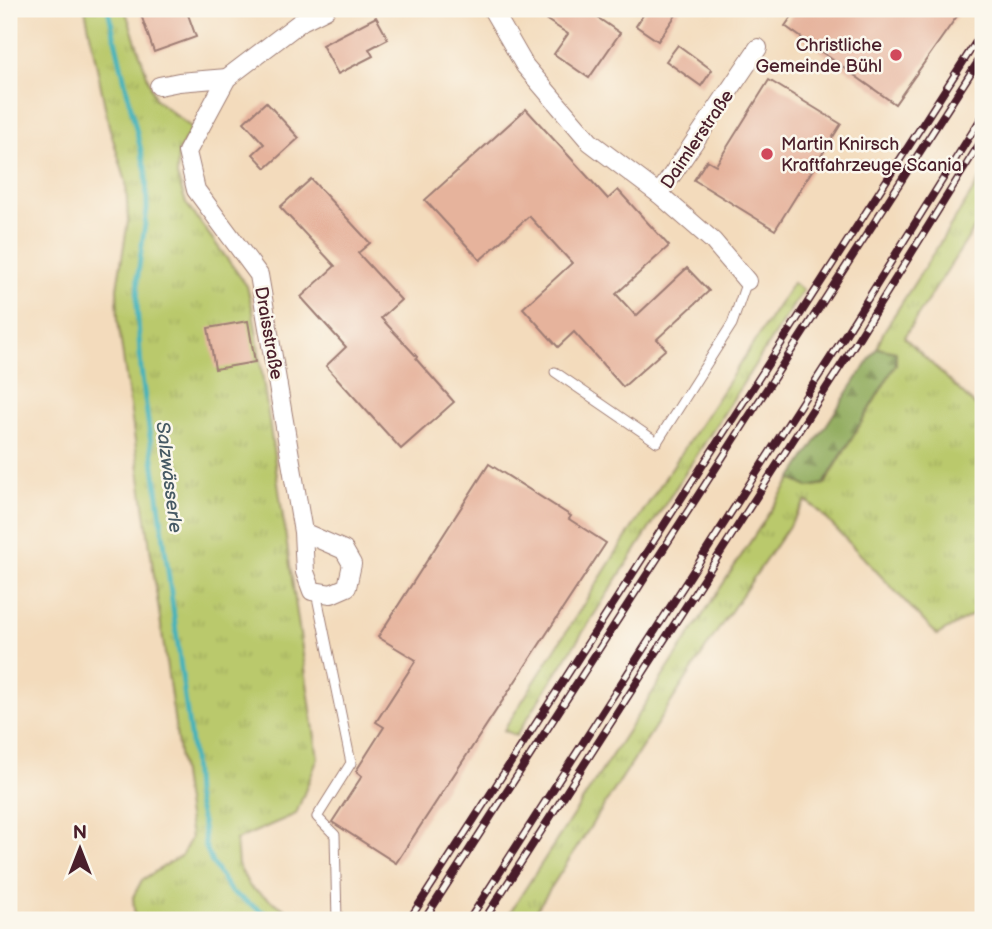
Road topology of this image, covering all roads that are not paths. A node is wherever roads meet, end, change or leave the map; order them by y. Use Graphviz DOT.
graph roads {
  1 [pos="326,9"];
  2 [pos="492,9"];
  3 [pos="758,48"];
  4 [pos="227,78"];
  5 [pos="159,86"];
  6 [pos="659,194"];
  7 [pos="747,281"];
  8 [pos="555,372"];
  9 [pos="303,532"];
  10 [pos="316,592"];
  11 [pos="337,920"];
  1 -- 4 [label="street, Draisstraße"];
  2 -- 6 [label="street, Daimlerstraße"];
  3 -- 6 [label="street, Daimlerstraße"];
  4 -- 5 [label="street"];
  4 -- 9 [label="street, Draisstraße"];
  6 -- 7 [label="street, Daimlerstraße"];
  7 -- 8 [label="lane"];
  9 -- 10 [label="street, Draisstraße"];
  9 -- 10 [label="street"];
  10 -- 11 [label="lane"];
}
